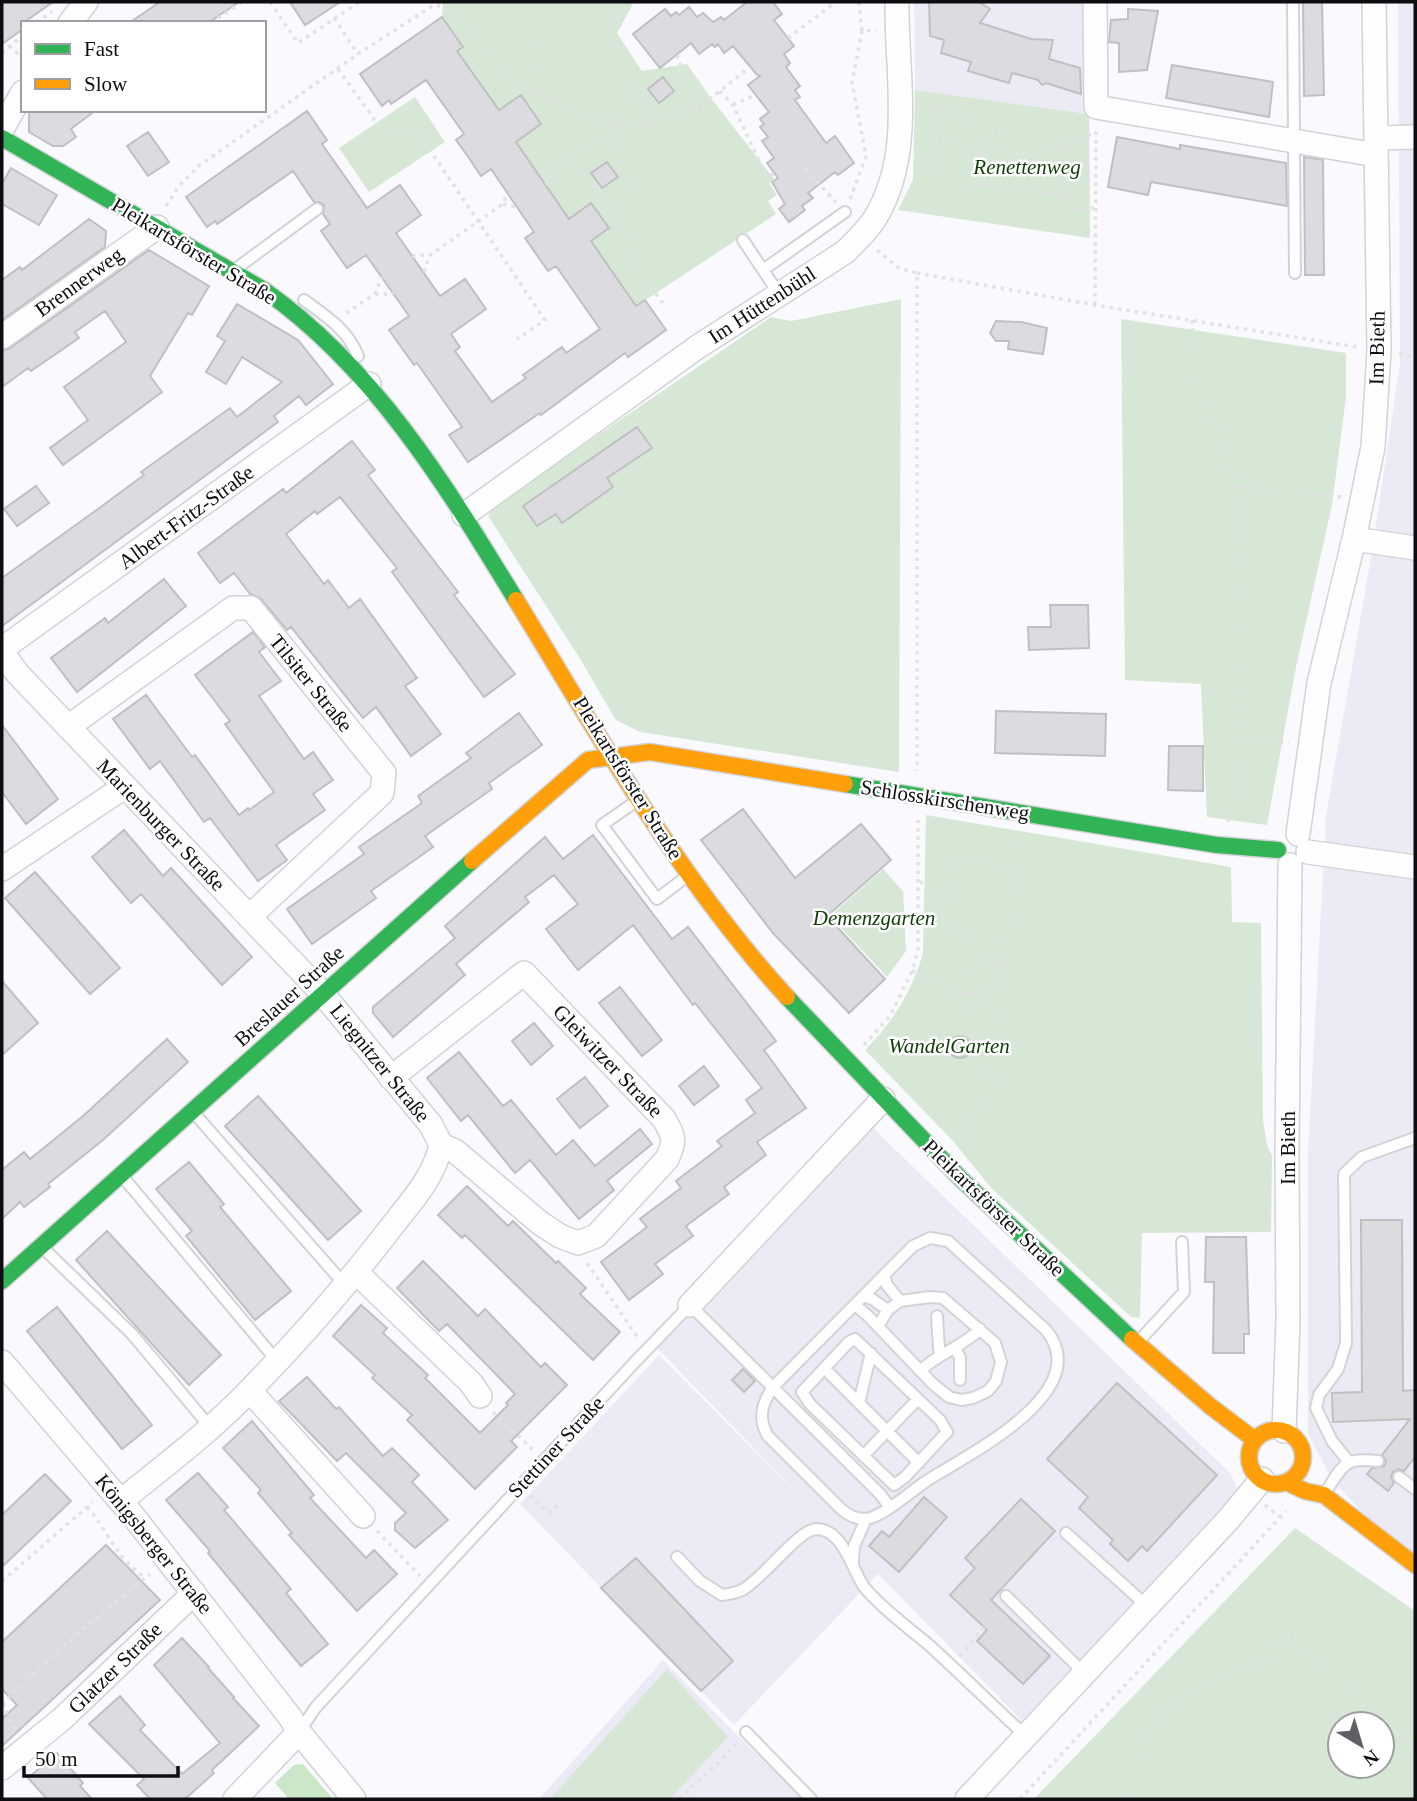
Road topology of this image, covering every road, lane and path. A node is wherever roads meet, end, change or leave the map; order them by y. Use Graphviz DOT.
graph roads {
  1 [pos="86,2"];
  2 [pos="242,2"];
  3 [pos="270,2"];
  4 [pos="359,2"];
  5 [pos="621,2"];
  6 [pos="836,2"];
  7 [pos="859,2"];
  8 [pos="897,2"];
  9 [pos="1095,2"];
  10 [pos="1293,2"];
  11 [pos="1374,2"];
  12 [pos="63,15"];
  13 [pos="334,18"];
  14 [pos="44,21"];
  15 [pos="214,21"];
  16 [pos="897,29"];
  17 [pos="862,31"];
  18 [pos="524,33"];
  19 [pos="21,37"];
  20 [pos="788,38"];
  21 [pos="9,46"];
  22 [pos="2,53"];
  23 [pos="358,54"];
  24 [pos="677,55"];
  25 [pos="21,56"];
  26 [pos="750,67"];
  27 [pos="338,69"];
  28 [pos="628,86"];
  29 [pos="720,91"];
  30 [pos="756,95"];
  31 [pos="21,96"];
  32 [pos="900,101"];
  33 [pos="551,102"];
  34 [pos="970,102"];
  35 [pos="733,105"];
  36 [pos="1096,107"];
  37 [pos="695,108"];
  38 [pos="937,108"];
  39 [pos="955,113"];
  40 [pos="654,122"];
  41 [pos="617,127"];
  42 [pos="2,129"];
  43 [pos="994,129"];
  44 [pos="936,132"];
  45 [pos="1096,132"];
  46 [pos="1415,137"];
  47 [pos="2,138"];
  48 [pos="986,139"];
  49 [pos="1295,141"];
  50 [pos="1067,143"];
  51 [pos="990,144"];
  52 [pos="1376,146"];
  53 [pos="984,155"];
  54 [pos="569,160"];
  55 [pos="558,167"];
  56 [pos="805,169"];
  57 [pos="935,172"];
  58 [pos="537,173"];
  59 [pos="776,174"];
  60 [pos="981,184"];
  61 [pos="545,186"];
  62 [pos="508,194"];
  63 [pos="951,196"];
  64 [pos="1066,196"];
  65 [pos="503,204"];
  66 [pos="516,206"];
  67 [pos="1096,208"];
  68 [pos="317,209"];
  69 [pos="845,212"];
  70 [pos="476,222"];
  71 [pos="157,227"];
  72 [pos="622,227"];
  73 [pos="861,236"];
  74 [pos="743,240"];
  75 [pos="430,255"];
  76 [pos="412,256"];
  77 [pos="763,270"];
  78 [pos="232,272"];
  79 [pos="424,272"];
  80 [pos="917,273"];
  81 [pos="1295,273"];
  82 [pos="382,277"];
  83 [pos="255,283"];
  84 [pos="279,289"];
  85 [pos="291,292"];
  86 [pos="375,294"];
  87 [pos="394,294"];
  88 [pos="779,294"];
  89 [pos="1095,305"];
  90 [pos="666,307"];
  91 [pos="340,317"];
  92 [pos="1192,320"];
  93 [pos="2,337"];
  94 [pos="517,340"];
  95 [pos="1379,351"];
  96 [pos="1415,357"];
  97 [pos="366,380"];
  98 [pos="1236,486"];
  99 [pos="1362,500"];
  100 [pos="464,515"];
  101 [pos="1354,539"];
  102 [pos="1415,548"];
  103 [pos="2,651"];
  104 [pos="68,727"];
  105 [pos="1246,739"];
  106 [pos="1311,743"];
  107 [pos="612,755"];
  108 [pos="124,787"];
  109 [pos="918,795"];
  110 [pos="638,801"];
  111 [pos="1028,814"];
  112 [pos="1217,845"];
  113 [pos="1294,850"];
  114 [pos="1415,867"];
  115 [pos="2,869"];
  116 [pos="690,874"];
  117 [pos="1017,877"];
  118 [pos="919,880"];
  119 [pos="943,910"];
  120 [pos="249,917"];
  121 [pos="974,958"];
  122 [pos="1002,963"];
  123 [pos="912,971"];
  124 [pos="973,993"];
  125 [pos="985,993"];
  126 [pos="323,994"];
  127 [pos="959,994"];
  128 [pos="973,1043"];
  129 [pos="848,1062"];
  130 [pos="992,1074"];
  131 [pos="391,1079"];
  132 [pos="1004,1084"];
  133 [pos="883,1100"];
  134 [pos="192,1110"];
  135 [pos="1415,1138"];
  136 [pos="441,1144"];
  137 [pos="121,1175"];
  138 [pos="964,1181"];
  139 [pos="578,1242"];
  140 [pos="1181,1242"];
  141 [pos="41,1246"];
  142 [pos="884,1275"];
  143 [pos="351,1279"];
  144 [pos="2,1281"];
  145 [pos="863,1296"];
  146 [pos="900,1301"];
  147 [pos="690,1305"];
  148 [pos="855,1305"];
  149 [pos="888,1310"];
  150 [pos="937,1316"];
  151 [pos="878,1326"];
  152 [pos="980,1329"];
  153 [pos="1138,1343"];
  154 [pos="955,1347"];
  155 [pos="647,1350"];
  156 [pos="871,1353"];
  157 [pos="941,1354"];
  158 [pos="276,1360"];
  159 [pos="2,1362"];
  160 [pos="824,1368"];
  161 [pos="920,1371"];
  162 [pos="960,1380"];
  163 [pos="774,1387"];
  164 [pos="250,1391"];
  165 [pos="480,1395"];
  166 [pos="918,1399"];
  167 [pos="859,1403"];
  168 [pos="210,1427"];
  169 [pos="887,1430"];
  170 [pos="1284,1431"];
  171 [pos="1255,1440"];
  172 [pos="863,1456"];
  173 [pos="1303,1460"];
  174 [pos="544,1461"];
  175 [pos="1378,1461"];
  176 [pos="1349,1462"];
  177 [pos="919,1463"];
  178 [pos="1399,1477"];
  179 [pos="1262,1479"];
  180 [pos="1286,1482"];
  181 [pos="520,1487"];
  182 [pos="1415,1489"];
  183 [pos="115,1495"];
  184 [pos="1324,1495"];
  185 [pos="561,1503"];
  186 [pos="889,1506"];
  187 [pos="87,1507"];
  188 [pos="363,1516"];
  189 [pos="1280,1517"];
  190 [pos="866,1519"];
  191 [pos="1066,1533"];
  192 [pos="677,1557"];
  193 [pos="168,1559"];
  194 [pos="853,1562"];
  195 [pos="1415,1565"];
  196 [pos="146,1578"];
  197 [pos="2,1581"];
  198 [pos="429,1585"];
  199 [pos="194,1593"];
  200 [pos="1006,1595"];
  201 [pos="1147,1606"];
  202 [pos="984,1627"];
  203 [pos="964,1651"];
  204 [pos="1085,1674"];
  205 [pos="3,1702"];
  206 [pos="746,1731"];
  207 [pos="299,1732"];
  208 [pos="1027,1737"];
  209 [pos="31,1744"];
  210 [pos="1415,1748"];
  211 [pos="2,1768"];
  212 [pos="235,1799"];
  213 [pos="354,1799"];
  214 [pos="679,1799"];
  215 [pos="811,1799"];
  216 [pos="967,1799"];
  217 [pos="1020,1799"];
  218 [pos="1129,1799"];
  1 -- 12 [label="street"];
  2 -- 15 [label="path"];
  3 -- 13 [label="path"];
  4 -- 13 [label="path"];
  5 -- 28 [label="path"];
  6 -- 20 [label="path"];
  7 -- 17 [label="path"];
  8 -- 16 [label="street, Im Hüttenbühl"];
  9 -- 36 [label="street"];
  10 -- 49 [label="lane"];
  11 -- 52 [label="street, Im Bieth"];
  12 -- 14 [label="path"];
  13 -- 23 [label="path"];
  16 -- 17 [label="path"];
  16 -- 32 [label="street, Im Hüttenbühl"];
  17 -- 69 [label="path"];
  18 -- 33 [label="path"];
  19 -- 21 [label="path"];
  21 -- 22 [label="path"];
  21 -- 25 [label="path"];
  23 -- 27 [label="path"];
  23 -- 33 [label="path"];
  24 -- 37 [label="path"];
  26 -- 29 [label="path"];
  27 -- 70 [label="path"];
  27 -- 71 [label="path"];
  28 -- 40 [label="path"];
  28 -- 41 [label="path"];
  29 -- 35 [label="path"];
  29 -- 37 [label="path"];
  30 -- 35 [label="path"];
  31 -- 42 [label="street"];
  32 -- 38 [label="path"];
  32 -- 73 [label="street, Im Hüttenbühl"];
  33 -- 41 [label="path"];
  34 -- 39 [label="path"];
  35 -- 59 [label="path"];
  36 -- 45 [label="path"];
  36 -- 49 [label="street"];
  37 -- 40 [label="path"];
  38 -- 39 [label="path"];
  38 -- 44 [label="path"];
  39 -- 48 [label="path"];
  40 -- 41 [label="path"];
  41 -- 54 [label="path"];
  41 -- 72 [label="path"];
  43 -- 48 [label="path"];
  44 -- 53 [label="path"];
  44 -- 57 [label="path"];
  45 -- 50 [label="path"];
  45 -- 67 [label="path"];
  46 -- 52 [label="street"];
  47 -- 71 [label="street, Pleikartsförster Straße"];
  48 -- 51 [label="path"];
  49 -- 52 [label="street"];
  49 -- 81 [label="lane"];
  50 -- 51 [label="path"];
  50 -- 64 [label="path"];
  51 -- 53 [label="path"];
  52 -- 95 [label="street, Im Bieth"];
  53 -- 60 [label="path"];
  54 -- 55 [label="path"];
  54 -- 72 [label="path"];
  55 -- 58 [label="path"];
  55 -- 61 [label="path"];
  56 -- 69 [label="path"];
  60 -- 63 [label="path"];
  60 -- 64 [label="path"];
  62 -- 65 [label="path"];
  64 -- 67 [label="path"];
  65 -- 66 [label="path"];
  65 -- 70 [label="path"];
  67 -- 89 [label="path"];
  68 -- 78 [label="lane"];
  69 -- 77 [label="lane"];
  70 -- 75 [label="path"];
  70 -- 94 [label="path"];
  71 -- 78 [label="street, Pleikartsförster Straße"];
  71 -- 93 [label="street, Brennerweg"];
  72 -- 90 [label="path"];
  73 -- 80 [label="path"];
  73 -- 88 [label="street, Im Hüttenbühl"];
  74 -- 77 [label="lane"];
  75 -- 76 [label="path"];
  75 -- 79 [label="path"];
  77 -- 88 [label="lane"];
  78 -- 83 [label="street, Pleikartsförster Straße"];
  80 -- 89 [label="path"];
  80 -- 109 [label="path"];
  82 -- 86 [label="path"];
  83 -- 84 [label="lane"];
  83 -- 97 [label="street, Pleikartsförster Straße"];
  85 -- 97 [label="lane"];
  86 -- 87 [label="path"];
  86 -- 91 [label="path"];
  88 -- 100 [label="street, Im Hüttenbühl"];
  89 -- 92 [label="path"];
  92 -- 95 [label="path"];
  92 -- 98 [label="path"];
  95 -- 96 [label="path"];
  95 -- 99 [label="street, Im Bieth"];
  97 -- 100 [label="street, Pleikartsförster Straße"];
  97 -- 103 [label="street, Albert-Fritz-Straße"];
  98 -- 99 [label="path"];
  98 -- 105 [label="path"];
  99 -- 101 [label="street, Im Bieth"];
  100 -- 107 [label="street, Pleikartsförster Straße"];
  101 -- 102 [label="street"];
  101 -- 106 [label="street, Im Bieth"];
  103 -- 104 [label="street, Marienburger Straße"];
  104 -- 108 [label="street, Marienburger Straße"];
  104 -- 120 [label="street, Tilsiter Straße"];
  105 -- 106 [label="path"];
  105 -- 112 [label="path"];
  106 -- 113 [label="street, Im Bieth"];
  107 -- 109 [label="street, Schlosskirschenweg"];
  107 -- 110 [label="street, Pleikartsförster Straße"];
  107 -- 126 [label="street, Breslauer Straße"];
  108 -- 115 [label="street"];
  108 -- 120 [label="street, Marienburger Straße"];
  109 -- 111 [label="street, Schlosskirschenweg"];
  109 -- 118 [label="path"];
  110 -- 116 [label="street, Pleikartsförster Straße"];
  110 -- 116 [label="lane"];
  111 -- 112 [label="street, Schlosskirschenweg"];
  111 -- 117 [label="path"];
  112 -- 113 [label="street, Schlosskirschenweg"];
  113 -- 114 [label="street, Schlosskirschenweg"];
  113 -- 170 [label="street, Im Bieth"];
  116 -- 129 [label="street, Pleikartsförster Straße"];
  117 -- 119 [label="path"];
  117 -- 122 [label="path"];
  118 -- 119 [label="path"];
  118 -- 123 [label="path"];
  119 -- 121 [label="path"];
  120 -- 126 [label="street, Marienburger Straße"];
  121 -- 122 [label="path"];
  121 -- 124 [label="path"];
  122 -- 125 [label="path"];
  123 -- 127 [label="path"];
  123 -- 129 [label="path"];
  124 -- 125 [label="path"];
  124 -- 127 [label="path"];
  125 -- 130 [label="path"];
  126 -- 131 [label="street, Liegnitzer Straße"];
  126 -- 134 [label="street, Breslauer Straße"];
  127 -- 128 [label="path"];
  129 -- 133 [label="street, Pleikartsförster Straße"];
  130 -- 132 [label="path"];
  130 -- 138 [label="path"];
  131 -- 136 [label="street, Liegnitzer Straße"];
  131 -- 139 [label="street, Gleiwitzer Straße"];
  133 -- 138 [label="street, Pleikartsförster Straße"];
  133 -- 147 [label="street, Stettiner Straße"];
  134 -- 137 [label="street, Breslauer Straße"];
  134 -- 143 [label="lane"];
  135 -- 176 [label="lane"];
  136 -- 139 [label="street"];
  136 -- 143 [label="street, Liegnitzer Straße"];
  137 -- 141 [label="street, Breslauer Straße"];
  137 -- 158 [label="lane"];
  138 -- 153 [label="street, Pleikartsförster Straße"];
  139 -- 155 [label="path"];
  140 -- 153 [label="lane"];
  141 -- 144 [label="street, Breslauer Straße"];
  141 -- 168 [label="lane"];
  142 -- 145 [label="lane"];
  142 -- 146 [label="lane"];
  142 -- 186 [label="lane"];
  143 -- 158 [label="street, Liegnitzer Straße"];
  143 -- 165 [label="street"];
  145 -- 148 [label="lane"];
  145 -- 149 [label="lane"];
  146 -- 149 [label="lane"];
  146 -- 152 [label="lane"];
  147 -- 155 [label="lane, Stettiner Straße"];
  147 -- 163 [label="lane"];
  148 -- 151 [label="lane"];
  148 -- 163 [label="lane"];
  149 -- 151 [label="lane"];
  150 -- 157 [label="lane"];
  151 -- 161 [label="lane"];
  152 -- 154 [label="lane"];
  152 -- 161 [label="lane"];
  153 -- 171 [label="street, Pleikartsförster Straße"];
  154 -- 157 [label="lane"];
  154 -- 162 [label="lane"];
  155 -- 174 [label="lane, Stettiner Straße"];
  156 -- 160 [label="lane"];
  156 -- 166 [label="lane"];
  156 -- 167 [label="lane"];
  157 -- 161 [label="lane"];
  158 -- 164 [label="street, Liegnitzer Straße"];
  159 -- 183 [label="street, Königsberger Straße"];
  160 -- 167 [label="lane"];
  160 -- 172 [label="lane"];
  163 -- 186 [label="lane"];
  163 -- 190 [label="lane"];
  164 -- 168 [label="street, Liegnitzer Straße"];
  164 -- 188 [label="street"];
  165 -- 174 [label="path"];
  166 -- 169 [label="lane"];
  166 -- 177 [label="lane"];
  167 -- 169 [label="lane"];
  168 -- 183 [label="street, Liegnitzer Straße"];
  169 -- 172 [label="lane"];
  169 -- 177 [label="lane"];
  170 -- 171 [label="street"];
  170 -- 173 [label="street"];
  171 -- 179 [label="street"];
  172 -- 177 [label="lane"];
  173 -- 180 [label="street"];
  173 -- 184 [label="street"];
  174 -- 181 [label="lane, Stettiner Straße"];
  175 -- 176 [label="lane"];
  176 -- 184 [label="lane"];
  178 -- 182 [label="lane"];
  179 -- 180 [label="street"];
  179 -- 201 [label="street"];
  180 -- 184 [label="street"];
  181 -- 185 [label="path"];
  181 -- 198 [label="lane, Stettiner Straße"];
  183 -- 187 [label="path"];
  183 -- 193 [label="street, Königsberger Straße"];
  184 -- 195 [label="street"];
  186 -- 190 [label="lane"];
  187 -- 196 [label="path"];
  187 -- 197 [label="path"];
  188 -- 198 [label="path"];
  189 -- 217 [label="path"];
  190 -- 194 [label="lane"];
  191 -- 201 [label="lane"];
  192 -- 194 [label="lane"];
  193 -- 196 [label="path"];
  193 -- 199 [label="street, Königsberger Straße"];
  194 -- 208 [label="lane"];
  196 -- 205 [label="path"];
  198 -- 207 [label="lane, Stettiner Straße"];
  199 -- 207 [label="street, Königsberger Straße"];
  199 -- 209 [label="street, Glatzer Straße"];
  200 -- 204 [label="lane"];
  201 -- 204 [label="street"];
  202 -- 203 [label="path"];
  204 -- 208 [label="street"];
  205 -- 209 [label="path"];
  206 -- 214 [label="path"];
  206 -- 215 [label="lane"];
  207 -- 212 [label="street, Stettiner Straße"];
  207 -- 213 [label="street, Königsberger Straße"];
  208 -- 216 [label="street"];
  209 -- 211 [label="street, Glatzer Straße"];
  210 -- 218 [label="path"];
}
